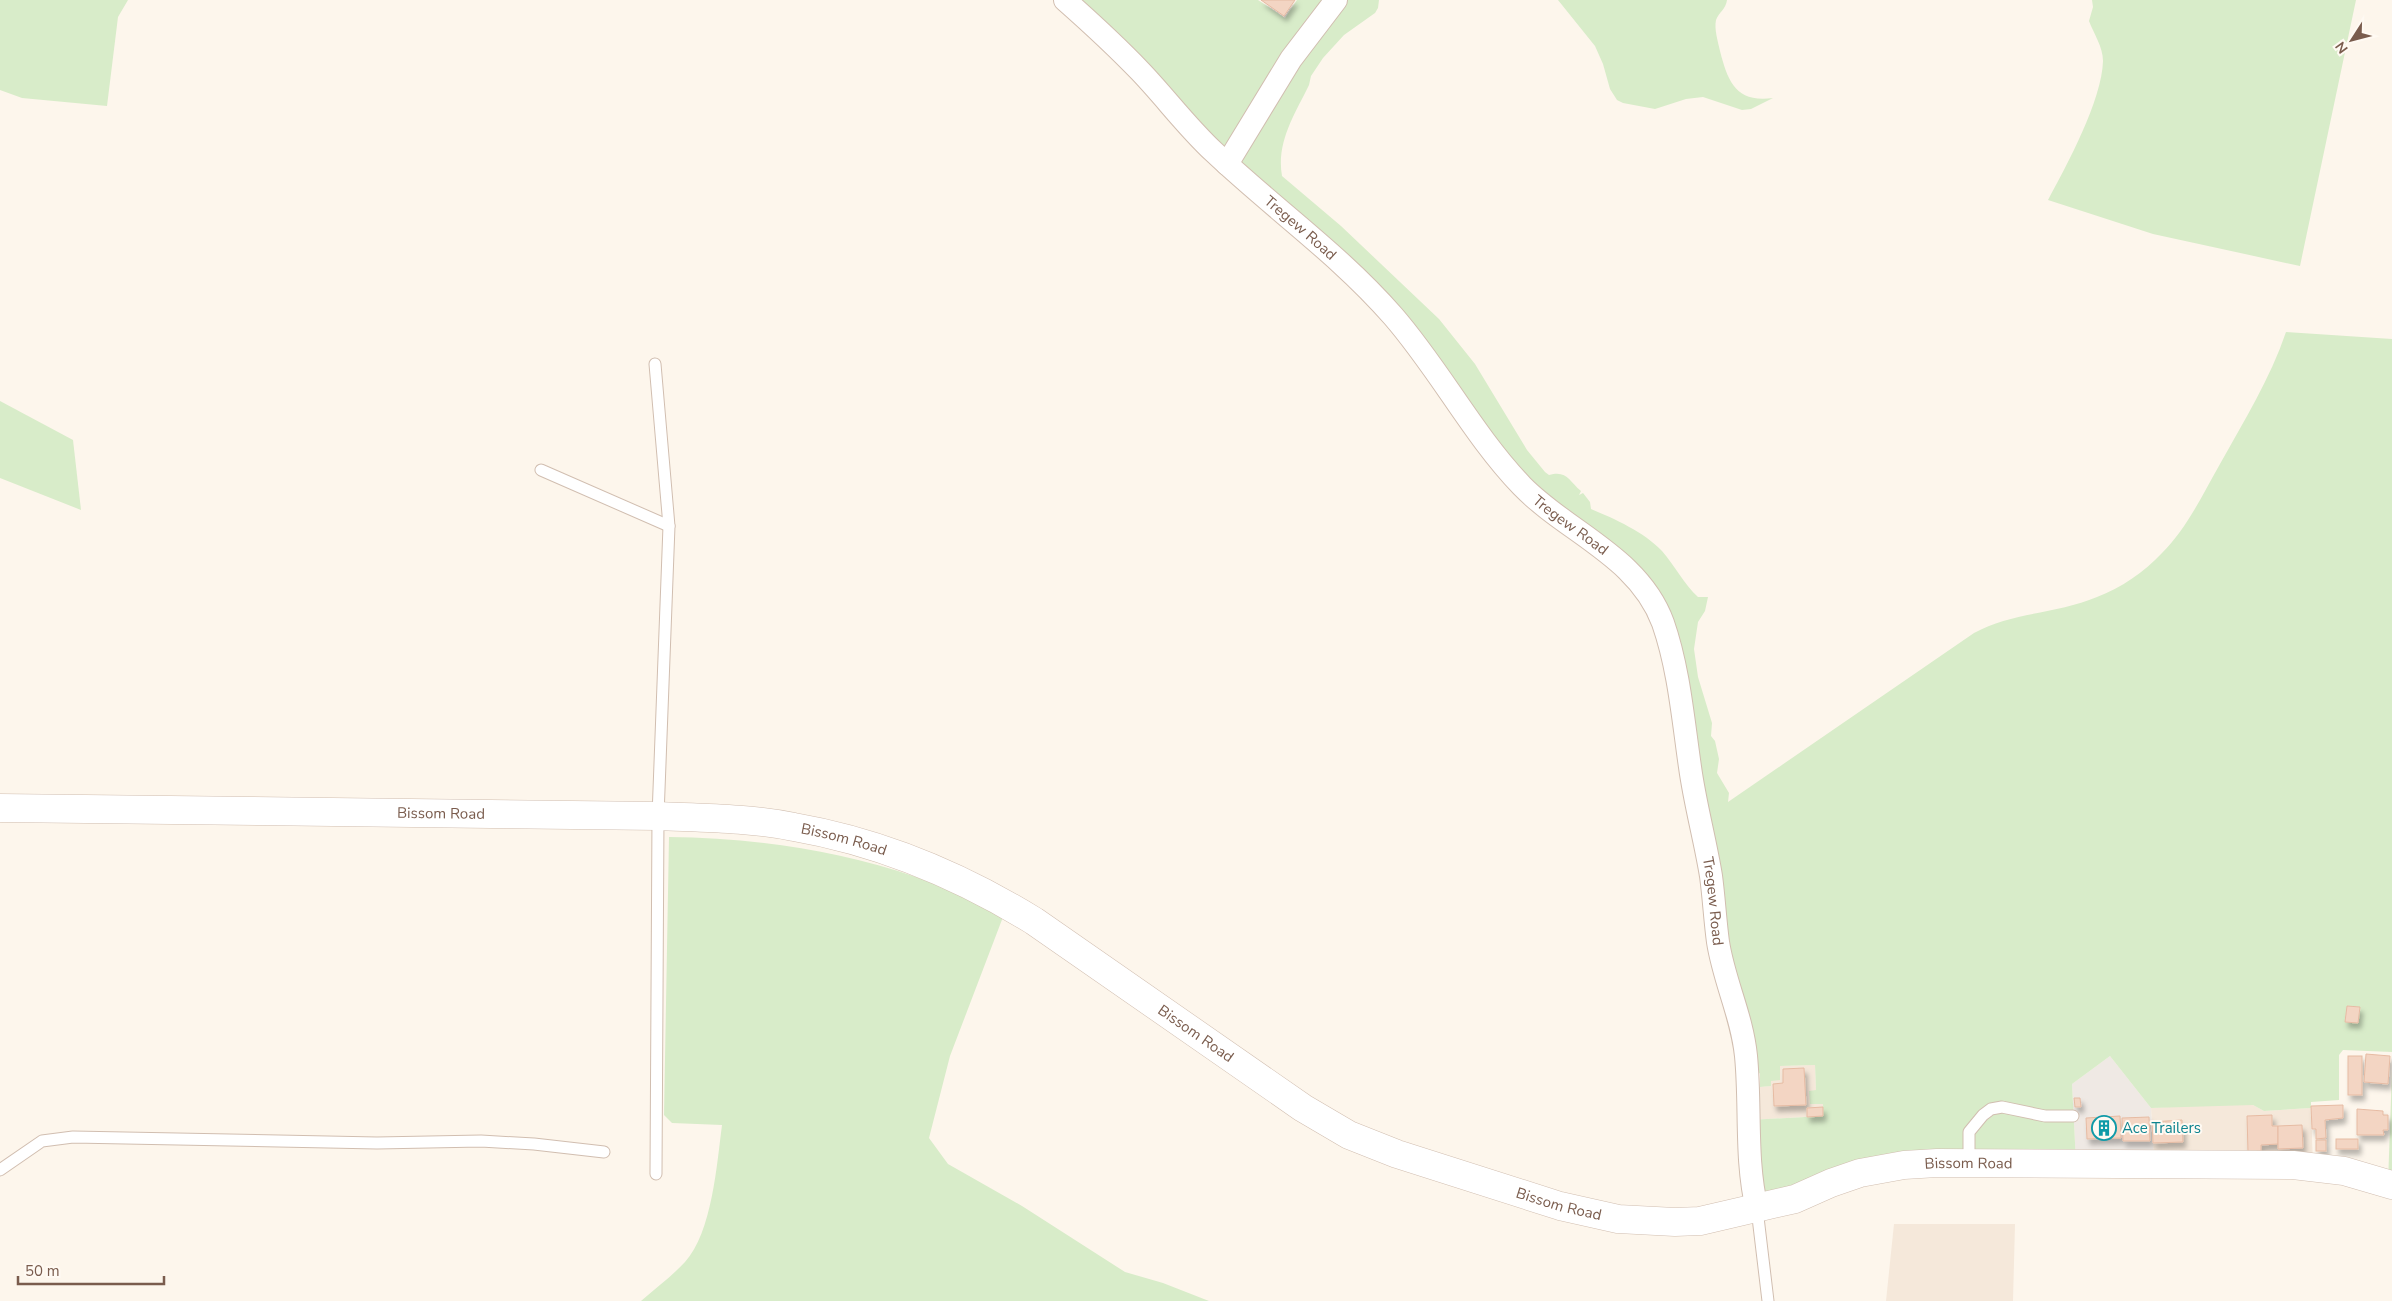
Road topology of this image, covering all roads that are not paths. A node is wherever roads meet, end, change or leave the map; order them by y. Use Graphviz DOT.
graph roads {
  1 [pos="1065,0"];
  2 [pos="1336,0"];
  3 [pos="1227,164"];
  4 [pos="655,364"];
  5 [pos="541,470"];
  6 [pos="669,526"];
  7 [pos="0,808"];
  8 [pos="658,816"];
  9 [pos="2073,1116"];
  10 [pos="604,1152"];
  11 [pos="1969,1163"];
  12 [pos="0,1170"];
  13 [pos="656,1174"];
  14 [pos="2392,1185"];
  15 [pos="1757,1209"];
  16 [pos="1768,1301"];
  1 -- 3 [label="street, Tregew Road"];
  2 -- 3 [label="street"];
  3 -- 15 [label="street, Tregew Road"];
  4 -- 6 [label="lane"];
  5 -- 6 [label="lane"];
  6 -- 8 [label="lane"];
  7 -- 8 [label="street, Bissom Road"];
  8 -- 13 [label="lane"];
  8 -- 15 [label="street, Bissom Road"];
  9 -- 11 [label="lane"];
  10 -- 12 [label="lane"];
  11 -- 14 [label="street, Bissom Road"];
  11 -- 15 [label="street, Bissom Road"];
  15 -- 16 [label="lane"];
}
